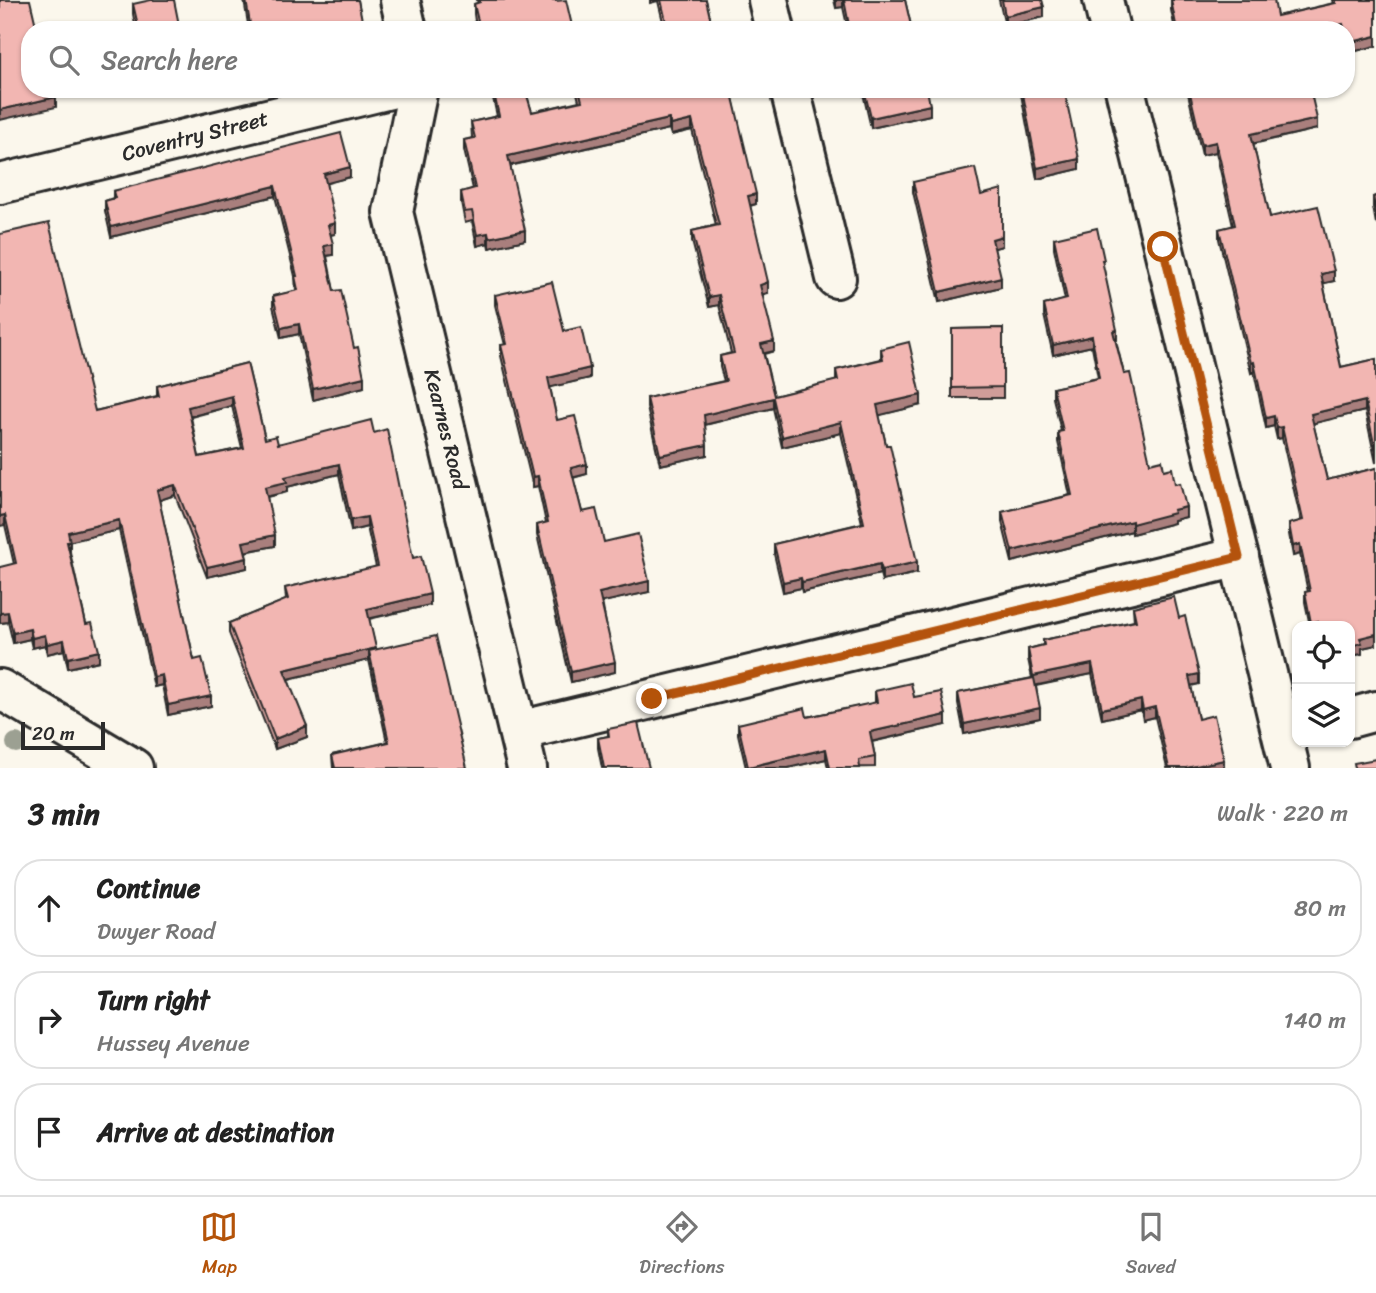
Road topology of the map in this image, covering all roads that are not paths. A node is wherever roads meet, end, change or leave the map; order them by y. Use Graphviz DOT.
graph roads {
  1 [pos="400,0"];
  2 [pos="768,0"];
  3 [pos="1103,0"];
  4 [pos="405,21"];
  5 [pos="773,21"];
  6 [pos="1108,21"];
  7 [pos="353,98"];
  8 [pos="416,98"];
  9 [pos="792,98"];
  10 [pos="1127,98"];
  11 [pos="0,184"];
  12 [pos="836,278"];
  13 [pos="1239,557"];
  14 [pos="0,689"];
  15 [pos="1376,711"];
  16 [pos="1355,717"];
  17 [pos="519,731"];
  18 [pos="1290,745"];
  19 [pos="133,768"];
  20 [pos="527,768"];
  1 -- 4 [label="street"];
  2 -- 5 [label="street"];
  3 -- 6 [label="street"];
  7 -- 11 [label="street, Coventry Street"];
  8 -- 17 [label="street, Kearnes Road"];
  9 -- 12 [label="street"];
  10 -- 13 [label="street"];
  13 -- 17 [label="street"];
  13 -- 18 [label="street"];
  14 -- 19 [label="street"];
  15 -- 16 [label="street"];
  17 -- 20 [label="street, Kearnes Road"];
}
